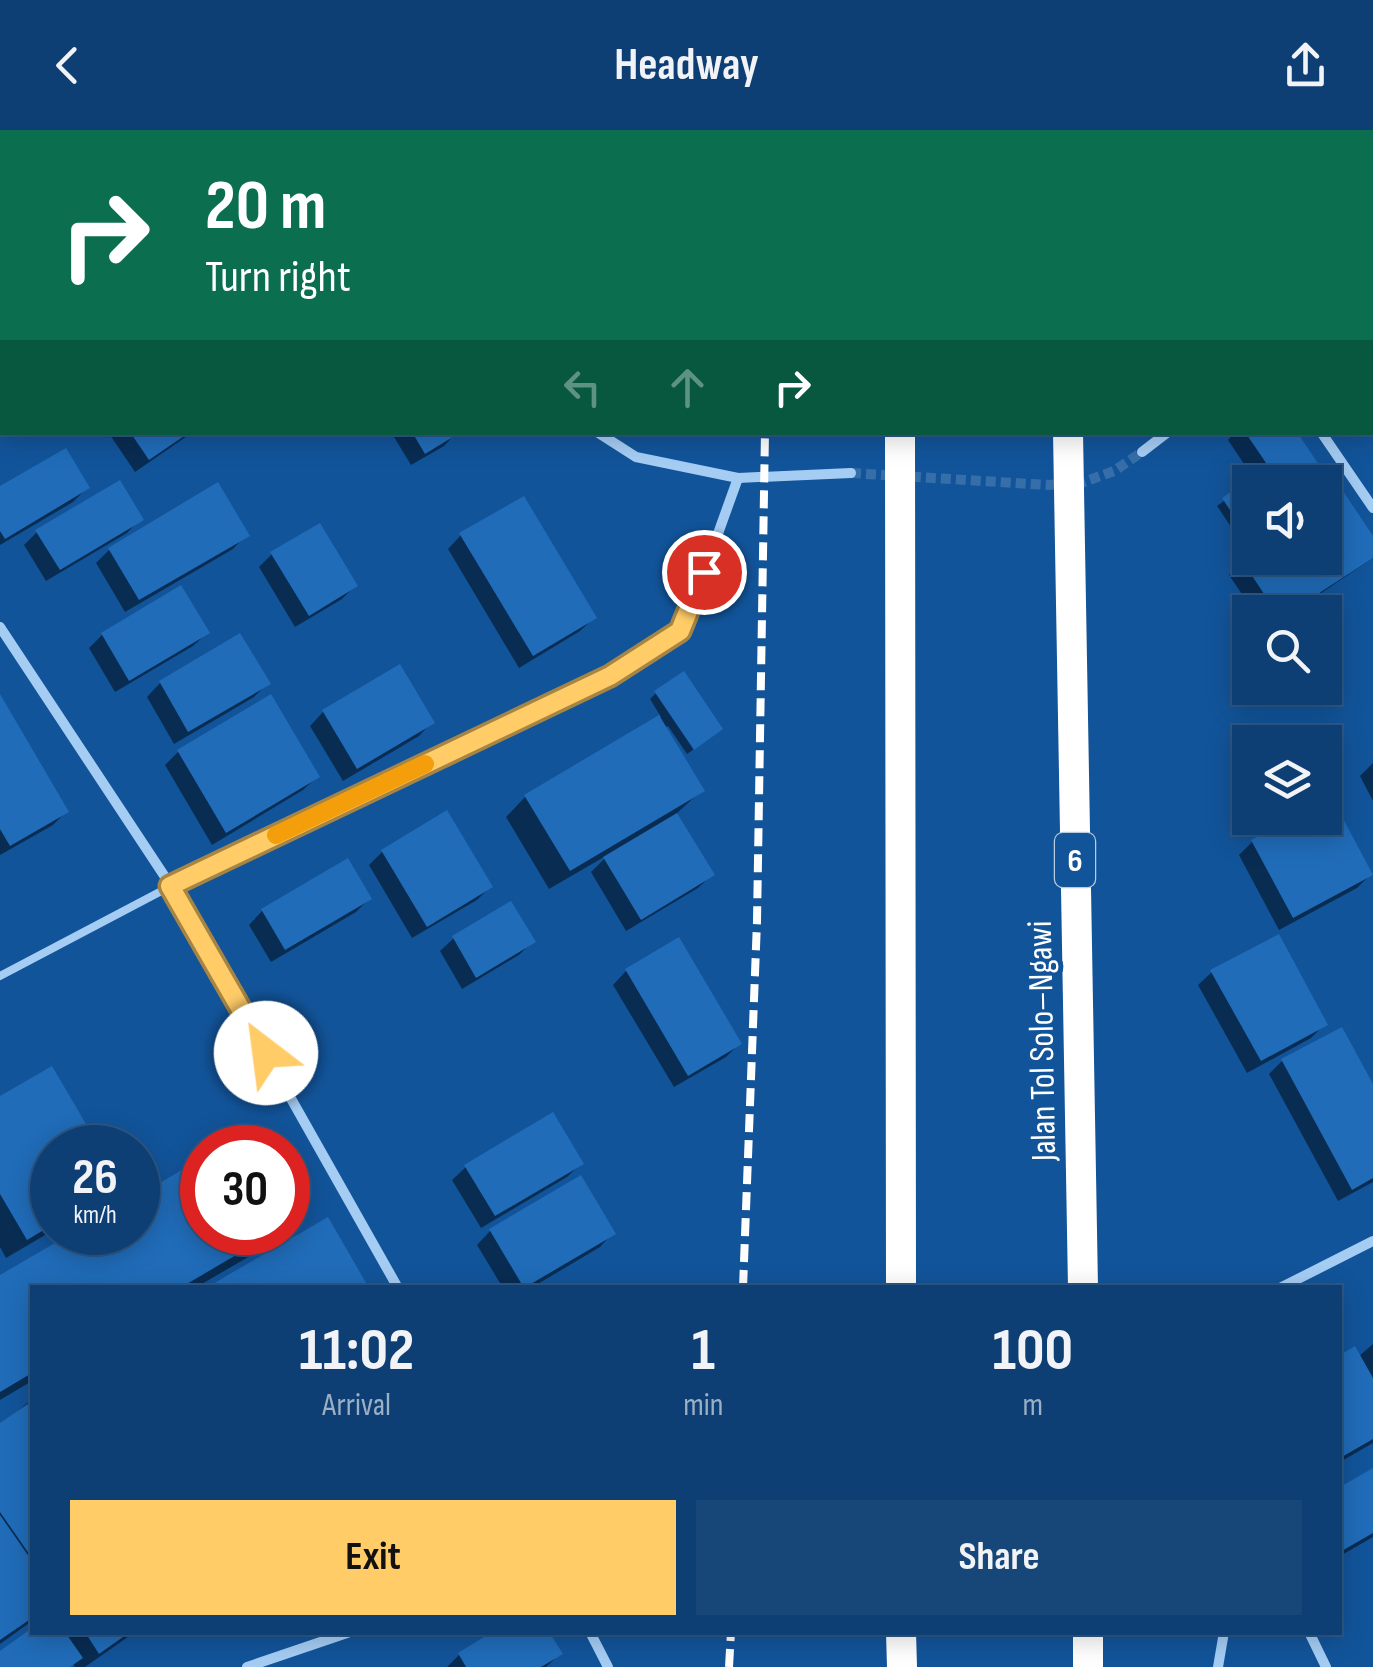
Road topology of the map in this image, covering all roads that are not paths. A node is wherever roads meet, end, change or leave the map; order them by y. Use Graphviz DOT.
graph roads {
  1 [pos="602,435"];
  2 [pos="900,435"];
  3 [pos="1068,435"];
  4 [pos="1164,435"];
  5 [pos="1323,435"];
  6 [pos="1142,452"];
  7 [pos="851,474"];
  8 [pos="738,478"];
  9 [pos="1373,508"];
  10 [pos="0,628"];
  11 [pos="170,886"];
  12 [pos="0,976"];
  13 [pos="1373,1241"];
  14 [pos="396,1285"];
  15 [pos="901,1285"];
  16 [pos="1082,1285"];
  17 [pos="1286,1285"];
  18 [pos="341,1635"];
  19 [pos="592,1635"];
  20 [pos="902,1635"];
  21 [pos="1088,1635"];
  22 [pos="1223,1635"];
  23 [pos="1310,1635"];
  24 [pos="248,1667"];
  25 [pos="608,1667"];
  26 [pos="902,1667"];
  27 [pos="1088,1667"];
  28 [pos="1218,1667"];
  29 [pos="1326,1667"];
  1 -- 8 [label="street"];
  2 -- 15 [label="highway"];
  3 -- 16 [label="highway, Jalan Tol Solo–Ngawi / 6"];
  4 -- 6 [label="street"];
  5 -- 9 [label="street"];
  7 -- 8 [label="street"];
  8 -- 11 [label="street"];
  10 -- 11 [label="street"];
  11 -- 12 [label="lane"];
  11 -- 14 [label="street"];
  13 -- 17 [label="street"];
  18 -- 24 [label="street"];
  19 -- 25 [label="street"];
  20 -- 26 [label="highway"];
  21 -- 27 [label="highway"];
  22 -- 28 [label="street"];
  23 -- 29 [label="street"];
}
